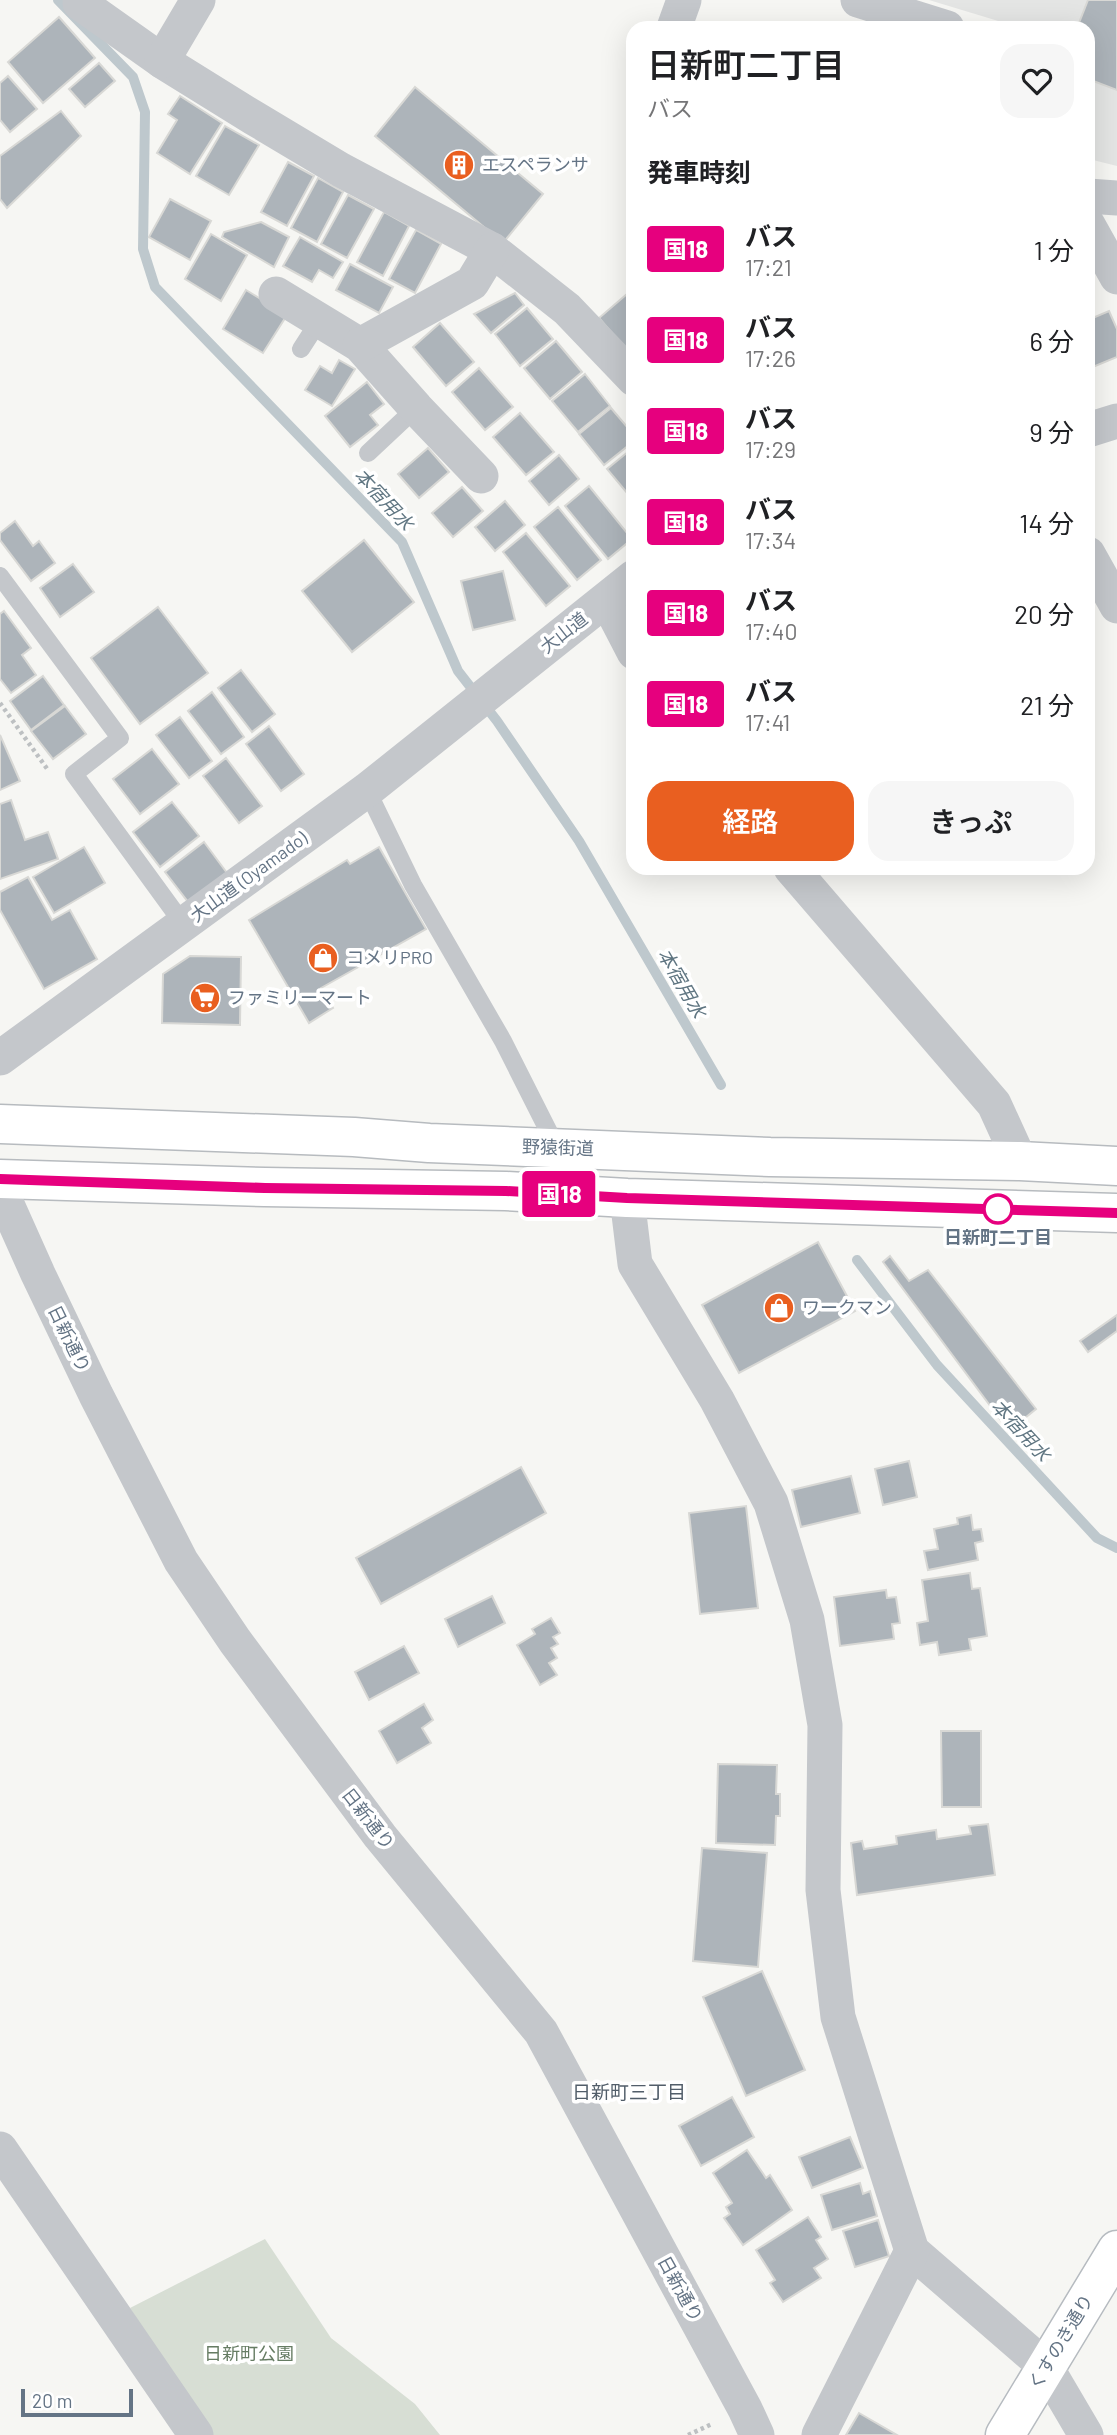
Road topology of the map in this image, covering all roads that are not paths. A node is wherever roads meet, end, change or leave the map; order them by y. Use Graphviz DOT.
graph roads {
  1 [pos="198,0"];
  2 [pos="684,0"];
  3 [pos="858,0"];
  4 [pos="79,2"];
  5 [pos="676,21"];
  6 [pos="925,21"];
  7 [pos="162,61"];
  8 [pos="1095,196"];
  9 [pos="1117,198"];
  10 [pos="1095,238"];
  11 [pos="492,250"];
  12 [pos="1117,277"];
  13 [pos="276,294"];
  14 [pos="359,345"];
  15 [pos="626,371"];
  16 [pos="415,408"];
  17 [pos="1117,421"];
  18 [pos="1095,428"];
  19 [pos="368,453"];
  20 [pos="481,476"];
  21 [pos="1095,564"];
  22 [pos="0,576"];
  23 [pos="626,584"];
  24 [pos="1114,592"];
  25 [pos="607,600"];
  26 [pos="626,637"];
  27 [pos="494,688"];
  28 [pos="367,790"];
  29 [pos="797,875"];
  30 [pos="184,925"];
  31 [pos="0,1058"];
  32 [pos="0,1124"];
  33 [pos="557,1148"];
  34 [pos="1020,1161"];
  35 [pos="1117,1166"];
  36 [pos="0,1179"];
  37 [pos="0,1189"];
  38 [pos="627,1198"];
  39 [pos="1117,1213"];
  40 [pos="0,2149"];
  41 [pos="1117,2250"];
  42 [pos="912,2251"];
  43 [pos="1046,2367"];
  44 [pos="196,2435"];
  45 [pos="757,2435"];
  46 [pos="819,2435"];
  47 [pos="1005,2435"];
  48 [pos="1086,2435"];
  1 -- 7 [label="street"];
  2 -- 5 [label="street"];
  3 -- 6 [label="street"];
  4 -- 7 [label="street"];
  7 -- 11 [label="street"];
  8 -- 9 [label="street"];
  10 -- 12 [label="street"];
  11 -- 14 [label="street"];
  11 -- 15 [label="street"];
  13 -- 14 [label="street"];
  14 -- 16 [label="street"];
  16 -- 19 [label="lane"];
  16 -- 20 [label="street"];
  17 -- 18 [label="street"];
  21 -- 24 [label="street"];
  22 -- 30 [label="lane"];
  23 -- 25 [label="street, 大山道"];
  25 -- 26 [label="street"];
  25 -- 27 [label="street, 大山道"];
  27 -- 28 [label="street, 大山道 (Oyamado)"];
  28 -- 30 [label="street, 大山道 (Oyamado)"];
  28 -- 33 [label="lane"];
  29 -- 34 [label="street"];
  30 -- 31 [label="street, 大山道 (Oyamado)"];
  32 -- 33 [label="main road, 野猿街道"];
  33 -- 34 [label="main road, 野猿街道"];
  34 -- 35 [label="main road, 野猿街道"];
  36 -- 38 [label="main road"];
  37 -- 45 [label="street, 日新通り"];
  38 -- 39 [label="main road"];
  38 -- 42 [label="street"];
  40 -- 44 [label="street"];
  41 -- 43 [label="main road, くすのき通り"];
  42 -- 43 [label="street"];
  42 -- 46 [label="street"];
  43 -- 47 [label="main road, くすのき通り"];
  43 -- 48 [label="street"];
}
